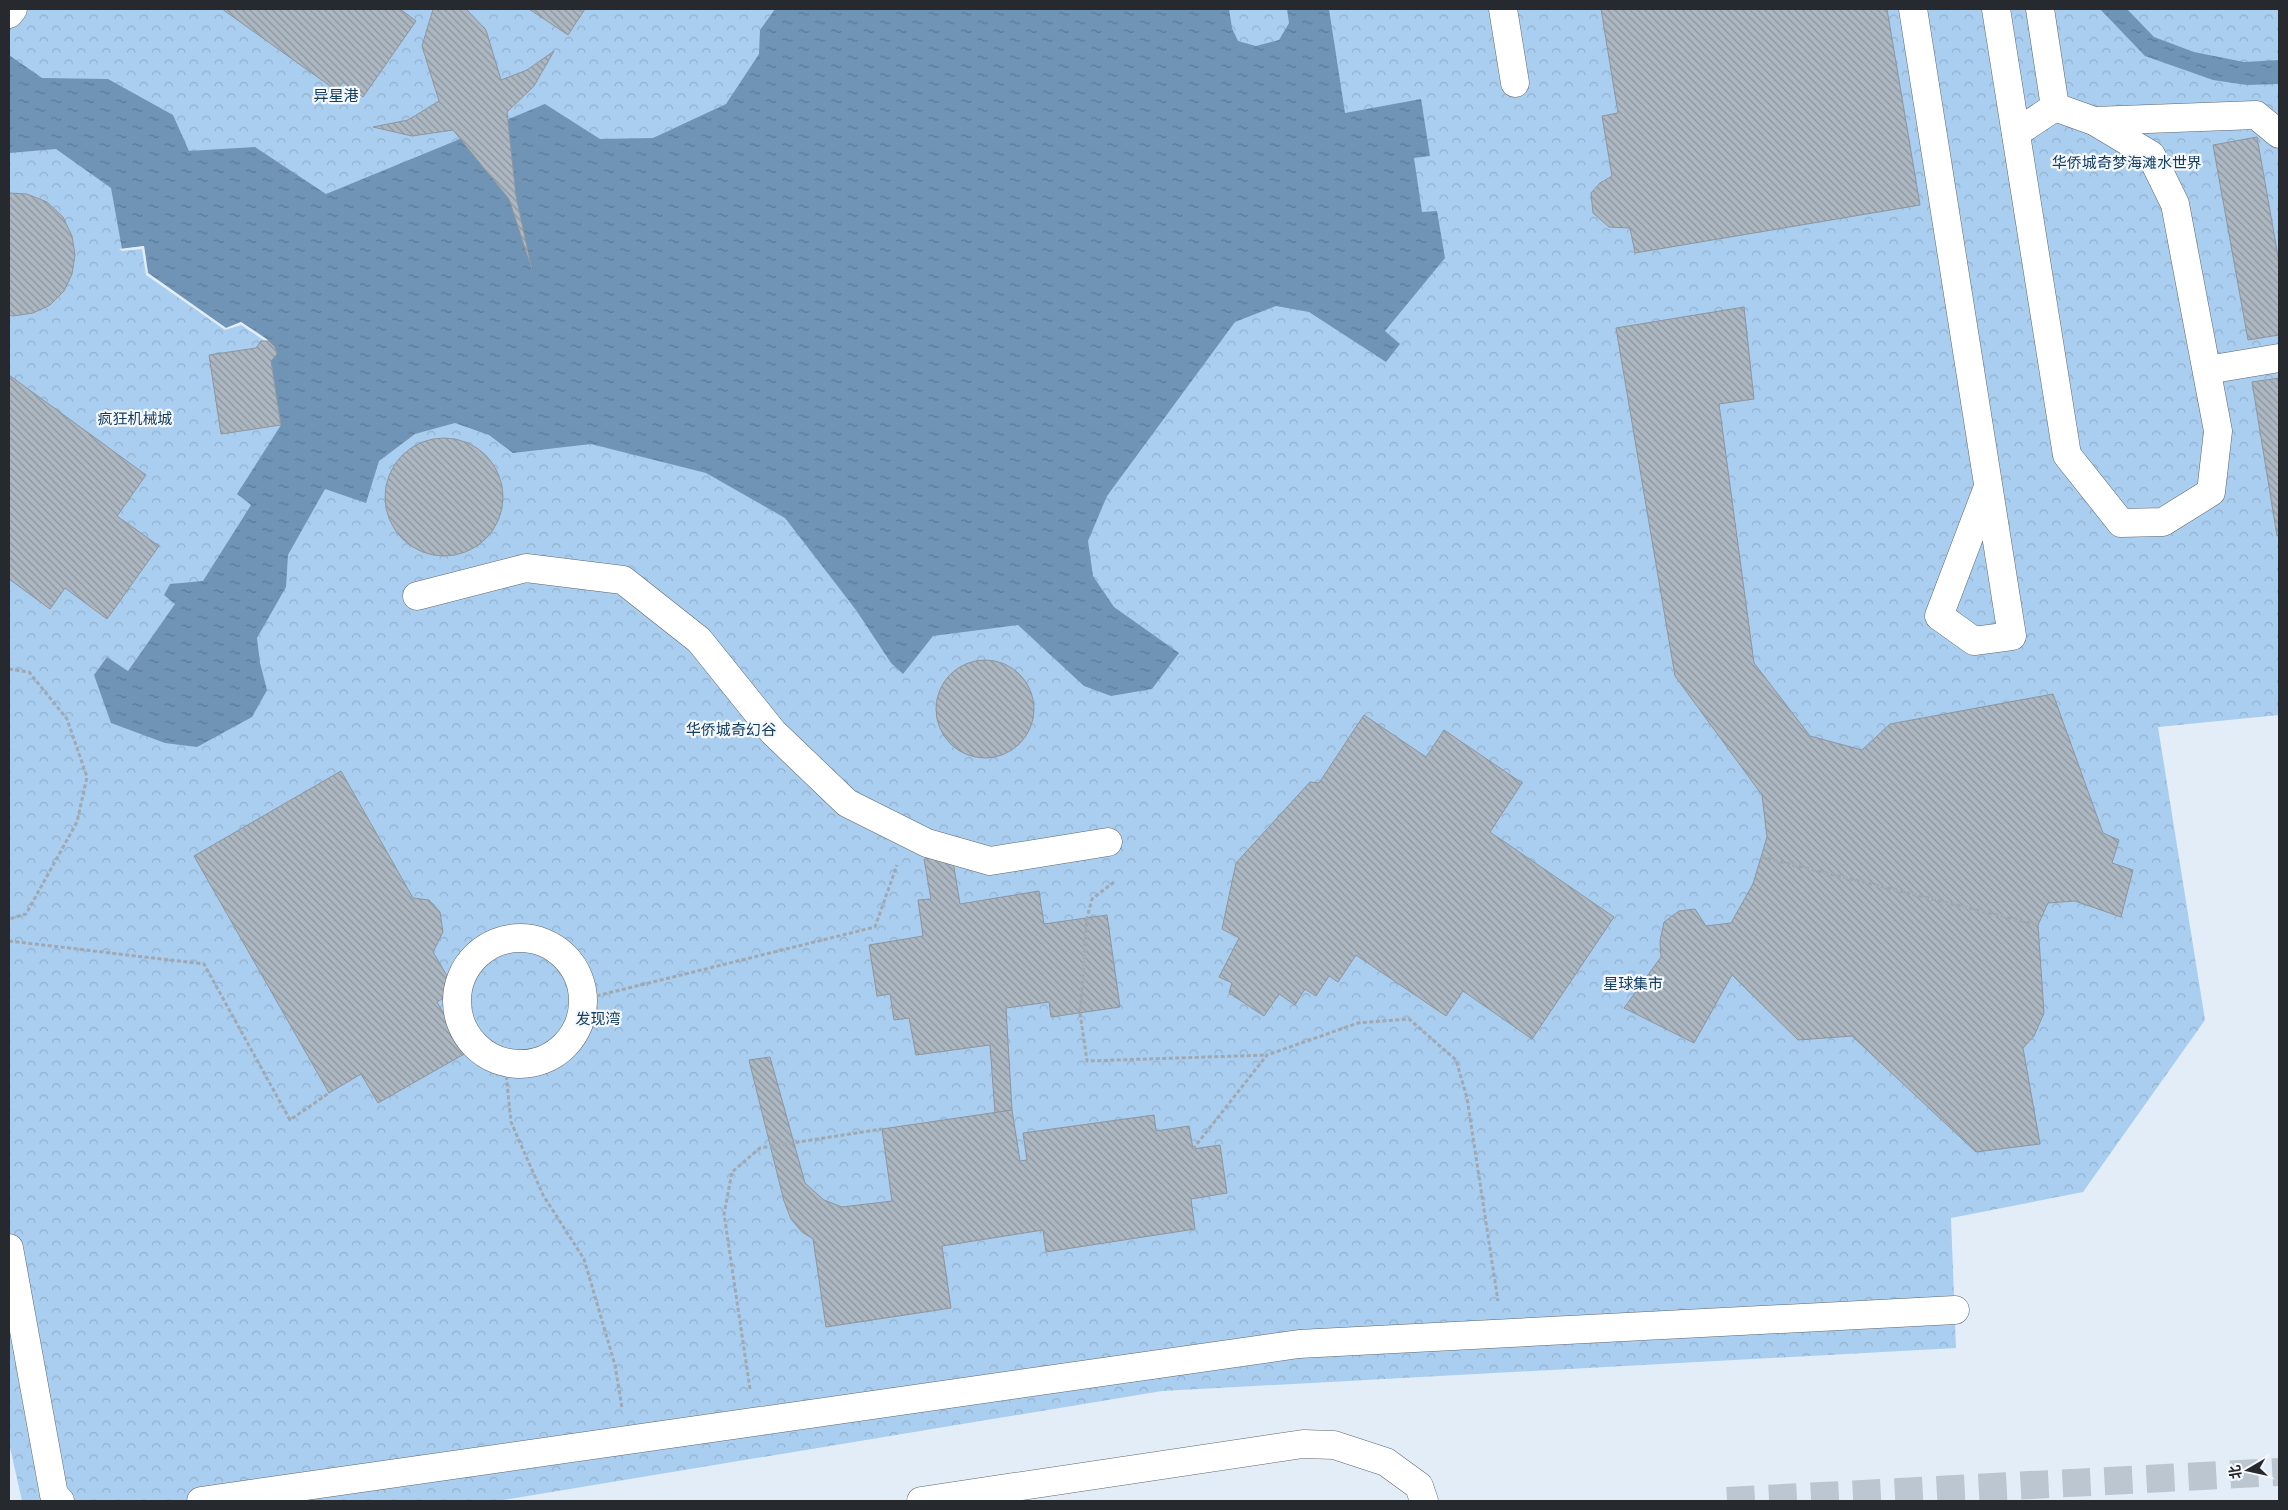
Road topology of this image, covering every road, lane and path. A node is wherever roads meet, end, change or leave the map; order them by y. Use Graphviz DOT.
graph roads {
  1 [pos="13,9"];
  2 [pos="1503,9"];
  3 [pos="1913,9"];
  4 [pos="1996,9"];
  5 [pos="2040,9"];
  6 [pos="9,14"];
  7 [pos="1516,83"];
  8 [pos="2055,108"];
  9 [pos="2094,121"];
  10 [pos="2016,133"];
  11 [pos="2279,134"];
  12 [pos="2279,358"];
  13 [pos="2207,370"];
  14 [pos="1988,487"];
  15 [pos="417,596"];
  16 [pos="9,669"];
  17 [pos="908,833"];
  18 [pos="1108,842"];
  19 [pos="1761,857"];
  20 [pos="1114,882"];
  21 [pos="9,919"];
  22 [pos="2038,925"];
  23 [pos="9,941"];
  24 [pos="584,999"];
  25 [pos="1267,1055"];
  26 [pos="506,1063"];
  27 [pos="329,1093"];
  28 [pos="882,1129"];
  29 [pos="1193,1148"];
  30 [pos="9,1248"];
  31 [pos="1955,1310"];
  32 [pos="1502,1334"];
  33 [pos="755,1422"];
  34 [pos="627,1440"];
  35 [pos="60,1501"];
  36 [pos="201,1501"];
  37 [pos="921,1501"];
  38 [pos="1424,1501"];
  1 -- 6 [label="street"];
  2 -- 7 [label="street"];
  3 -- 14 [label="street"];
  4 -- 10 [label="street"];
  5 -- 8 [label="street"];
  8 -- 9 [label="street"];
  8 -- 10 [label="street"];
  9 -- 11 [label="street"];
  9 -- 13 [label="street"];
  10 -- 13 [label="street"];
  12 -- 13 [label="street"];
  14 -- 14 [label="street"];
  15 -- 17 [label="street"];
  16 -- 21 [label="path"];
  17 -- 18 [label="street"];
  17 -- 24 [label="path"];
  19 -- 22 [label="path"];
  20 -- 25 [label="path"];
  23 -- 27 [label="path"];
  24 -- 26 [label="street"];
  24 -- 26 [label="street"];
  25 -- 29 [label="path"];
  25 -- 32 [label="path"];
  26 -- 34 [label="path"];
  28 -- 33 [label="path"];
  30 -- 35 [label="street"];
  31 -- 32 [label="street"];
  32 -- 33 [label="street"];
  33 -- 34 [label="street"];
  34 -- 36 [label="street"];
  37 -- 38 [label="street"];
}
